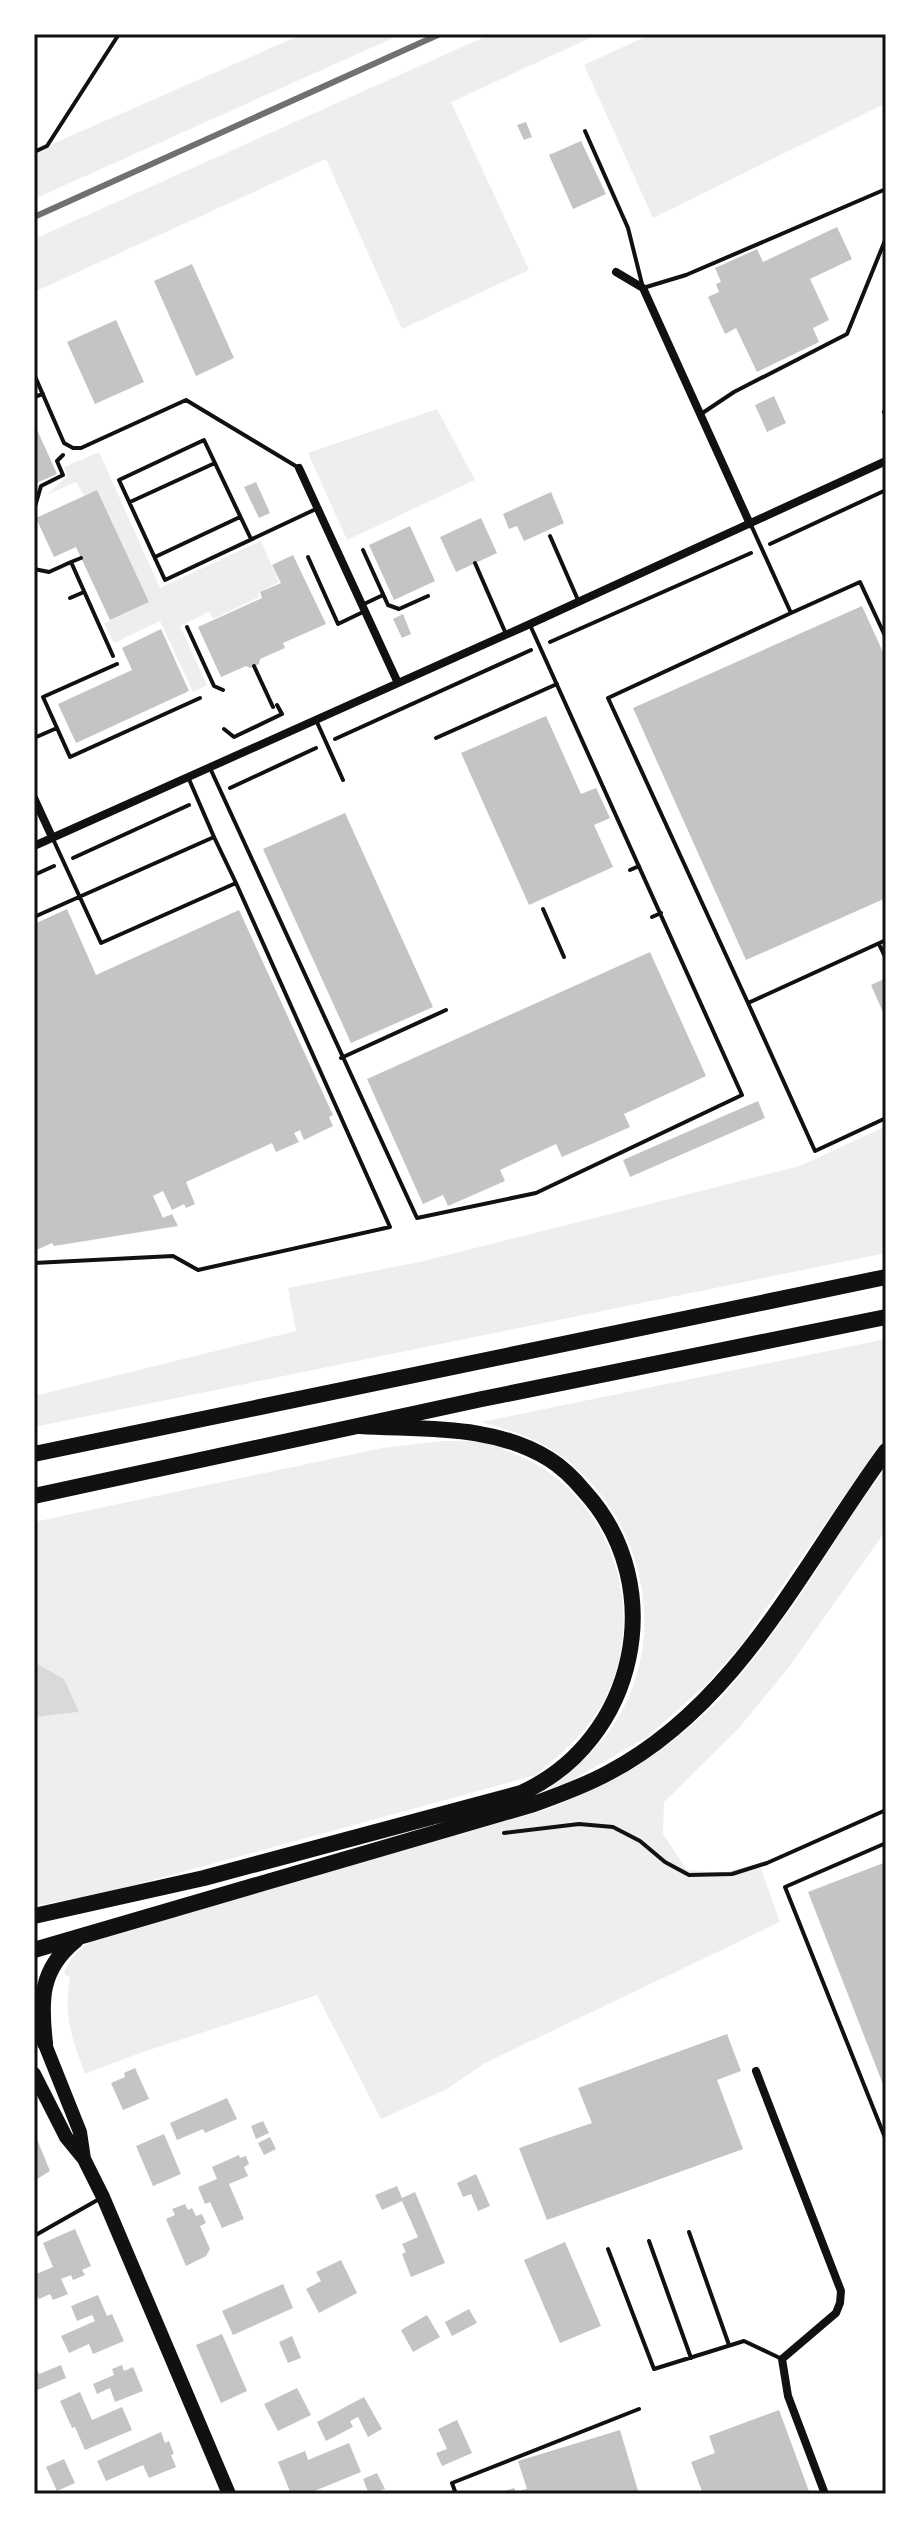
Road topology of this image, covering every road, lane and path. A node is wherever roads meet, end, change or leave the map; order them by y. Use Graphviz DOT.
graph roads {
  1 [pos="119,34"];
  2 [pos="585,131"];
  3 [pos="34,152"];
  4 [pos="886,189"];
  5 [pos="886,238"];
  6 [pos="616,272"];
  7 [pos="643,288"];
  8 [pos="34,374"];
  9 [pos="43,394"];
  10 [pos="34,397"];
  11 [pos="701,414"];
  12 [pos="73,448"];
  13 [pos="886,461"];
  14 [pos="215,463"];
  15 [pos="299,468"];
  16 [pos="886,490"];
  17 [pos="130,502"];
  18 [pos="317,508"];
  19 [pos="34,510"];
  20 [pos="240,517"];
  21 [pos="750,524"];
  22 [pos="550,536"];
  23 [pos="251,539"];
  24 [pos="761,548"];
  25 [pos="363,550"];
  26 [pos="155,557"];
  27 [pos="308,557"];
  28 [pos="81,558"];
  29 [pos="71,562"];
  30 [pos="475,563"];
  31 [pos="34,569"];
  32 [pos="84,592"];
  33 [pos="383,595"];
  34 [pos="428,596"];
  35 [pos="70,598"];
  36 [pos="579,601"];
  37 [pos="363,608"];
  38 [pos="791,613"];
  39 [pos="530,624"];
  40 [pos="187,627"];
  41 [pos="507,635"];
  42 [pos="886,638"];
  43 [pos="540,646"];
  44 [pos="117,664"];
  45 [pos="254,666"];
  46 [pos="398,683"];
  47 [pos="557,684"];
  48 [pos="223,690"];
  49 [pos="200,698"];
  50 [pos="316,720"];
  51 [pos="57,728"];
  52 [pos="224,729"];
  53 [pos="34,738"];
  54 [pos="436,738"];
  55 [pos="326,744"];
  56 [pos="210,768"];
  57 [pos="188,777"];
  58 [pos="343,780"];
  59 [pos="221,792"];
  60 [pos="34,798"];
  61 [pos="199,801"];
  62 [pos="52,837"];
  63 [pos="214,837"];
  64 [pos="34,846"];
  65 [pos="64,862"];
  66 [pos="639,866"];
  67 [pos="630,870"];
  68 [pos="34,875"];
  69 [pos="236,883"];
  70 [pos="80,897"];
  71 [pos="543,909"];
  72 [pos="661,913"];
  73 [pos="34,917"];
  74 [pos="652,917"];
  75 [pos="886,940"];
  76 [pos="879,944"];
  77 [pos="564,957"];
  78 [pos="886,959"];
  79 [pos="748,1003"];
  80 [pos="446,1010"];
  81 [pos="341,1058"];
  82 [pos="886,1118"];
  83 [pos="34,1263"];
  84 [pos="886,1277"];
  85 [pos="886,1317"];
  86 [pos="360,1426"];
  87 [pos="886,1451"];
  88 [pos="34,1454"];
  89 [pos="34,1496"];
  90 [pos="886,1810"];
  91 [pos="502,1833"];
  92 [pos="886,1843"];
  93 [pos="34,1916"];
  94 [pos="82,1935"];
  95 [pos="34,1950"];
  96 [pos="34,2017"];
  97 [pos="45,2043"];
  98 [pos="756,2071"];
  99 [pos="34,2074"];
  100 [pos="886,2140"];
  101 [pos="84,2159"];
  102 [pos="103,2197"];
  103 [pos="689,2232"];
  104 [pos="34,2236"];
  105 [pos="649,2241"];
  106 [pos="608,2249"];
  107 [pos="729,2345"];
  108 [pos="691,2358"];
  109 [pos="782,2359"];
  110 [pos="639,2409"];
  111 [pos="229,2494"];
  112 [pos="456,2494"];
  113 [pos="825,2494"];
  1 -- 3 [label="path"];
  2 -- 7 [label="lane"];
  4 -- 7 [label="lane"];
  5 -- 11 [label="lane"];
  6 -- 7 [label="street"];
  7 -- 11 [label="street"];
  8 -- 9 [label="lane"];
  9 -- 10 [label="lane"];
  9 -- 12 [label="lane"];
  11 -- 21 [label="street"];
  12 -- 15 [label="lane"];
  12 -- 19 [label="path"];
  13 -- 21 [label="street"];
  14 -- 17 [label="lane"];
  14 -- 17 [label="lane"];
  14 -- 20 [label="lane"];
  15 -- 18 [label="street"];
  16 -- 24 [label="path"];
  17 -- 26 [label="lane"];
  18 -- 23 [label="lane"];
  18 -- 37 [label="street"];
  20 -- 23 [label="lane"];
  20 -- 26 [label="lane"];
  21 -- 24 [label="lane"];
  21 -- 36 [label="street"];
  22 -- 36 [label="lane"];
  23 -- 26 [label="lane"];
  24 -- 38 [label="lane"];
  24 -- 43 [label="path"];
  25 -- 33 [label="lane"];
  27 -- 37 [label="lane"];
  28 -- 29 [label="path"];
  29 -- 31 [label="path"];
  29 -- 32 [label="path"];
  30 -- 41 [label="lane"];
  32 -- 35 [label="path"];
  32 -- 44 [label="path"];
  33 -- 34 [label="lane"];
  33 -- 37 [label="lane"];
  36 -- 39 [label="street"];
  37 -- 46 [label="street"];
  38 -- 42 [label="lane"];
  38 -- 79 [label="lane"];
  39 -- 41 [label="street"];
  39 -- 43 [label="lane"];
  40 -- 48 [label="lane"];
  41 -- 46 [label="street"];
  43 -- 47 [label="lane"];
  43 -- 55 [label="path"];
  44 -- 51 [label="lane"];
  45 -- 52 [label="path"];
  46 -- 50 [label="street"];
  47 -- 54 [label="lane"];
  47 -- 66 [label="lane"];
  49 -- 51 [label="lane"];
  50 -- 55 [label="lane"];
  50 -- 56 [label="street"];
  51 -- 53 [label="lane"];
  55 -- 58 [label="lane"];
  55 -- 59 [label="path"];
  56 -- 57 [label="street"];
  56 -- 59 [label="lane"];
  57 -- 61 [label="lane"];
  57 -- 62 [label="street"];
  59 -- 81 [label="lane"];
  60 -- 62 [label="street"];
  61 -- 63 [label="lane"];
  61 -- 65 [label="path"];
  62 -- 64 [label="street"];
  62 -- 65 [label="lane"];
  63 -- 69 [label="lane"];
  63 -- 70 [label="lane"];
  65 -- 68 [label="path"];
  65 -- 70 [label="lane"];
  66 -- 67 [label="lane"];
  66 -- 72 [label="lane"];
  69 -- 70 [label="lane"];
  69 -- 83 [label="lane"];
  70 -- 73 [label="lane"];
  71 -- 77 [label="path"];
  72 -- 74 [label="lane"];
  72 -- 81 [label="lane"];
  75 -- 76 [label="lane"];
  76 -- 78 [label="lane"];
  76 -- 79 [label="lane"];
  79 -- 82 [label="lane"];
  80 -- 81 [label="lane"];
  84 -- 88 [label="highway"];
  85 -- 86 [label="highway"];
  86 -- 89 [label="highway"];
  86 -- 93 [label="highway"];
  87 -- 94 [label="highway"];
  90 -- 91 [label="path"];
  92 -- 100 [label="lane"];
  94 -- 95 [label="highway"];
  94 -- 97 [label="highway"];
  96 -- 97 [label="main road"];
  97 -- 101 [label="main road"];
  98 -- 109 [label="street"];
  99 -- 101 [label="main road"];
  101 -- 102 [label="main road"];
  102 -- 104 [label="lane"];
  102 -- 111 [label="main road"];
  103 -- 107 [label="lane"];
  105 -- 108 [label="lane"];
  106 -- 108 [label="lane"];
  107 -- 108 [label="lane"];
  107 -- 109 [label="lane"];
  109 -- 113 [label="street"];
  110 -- 112 [label="lane"];
}
